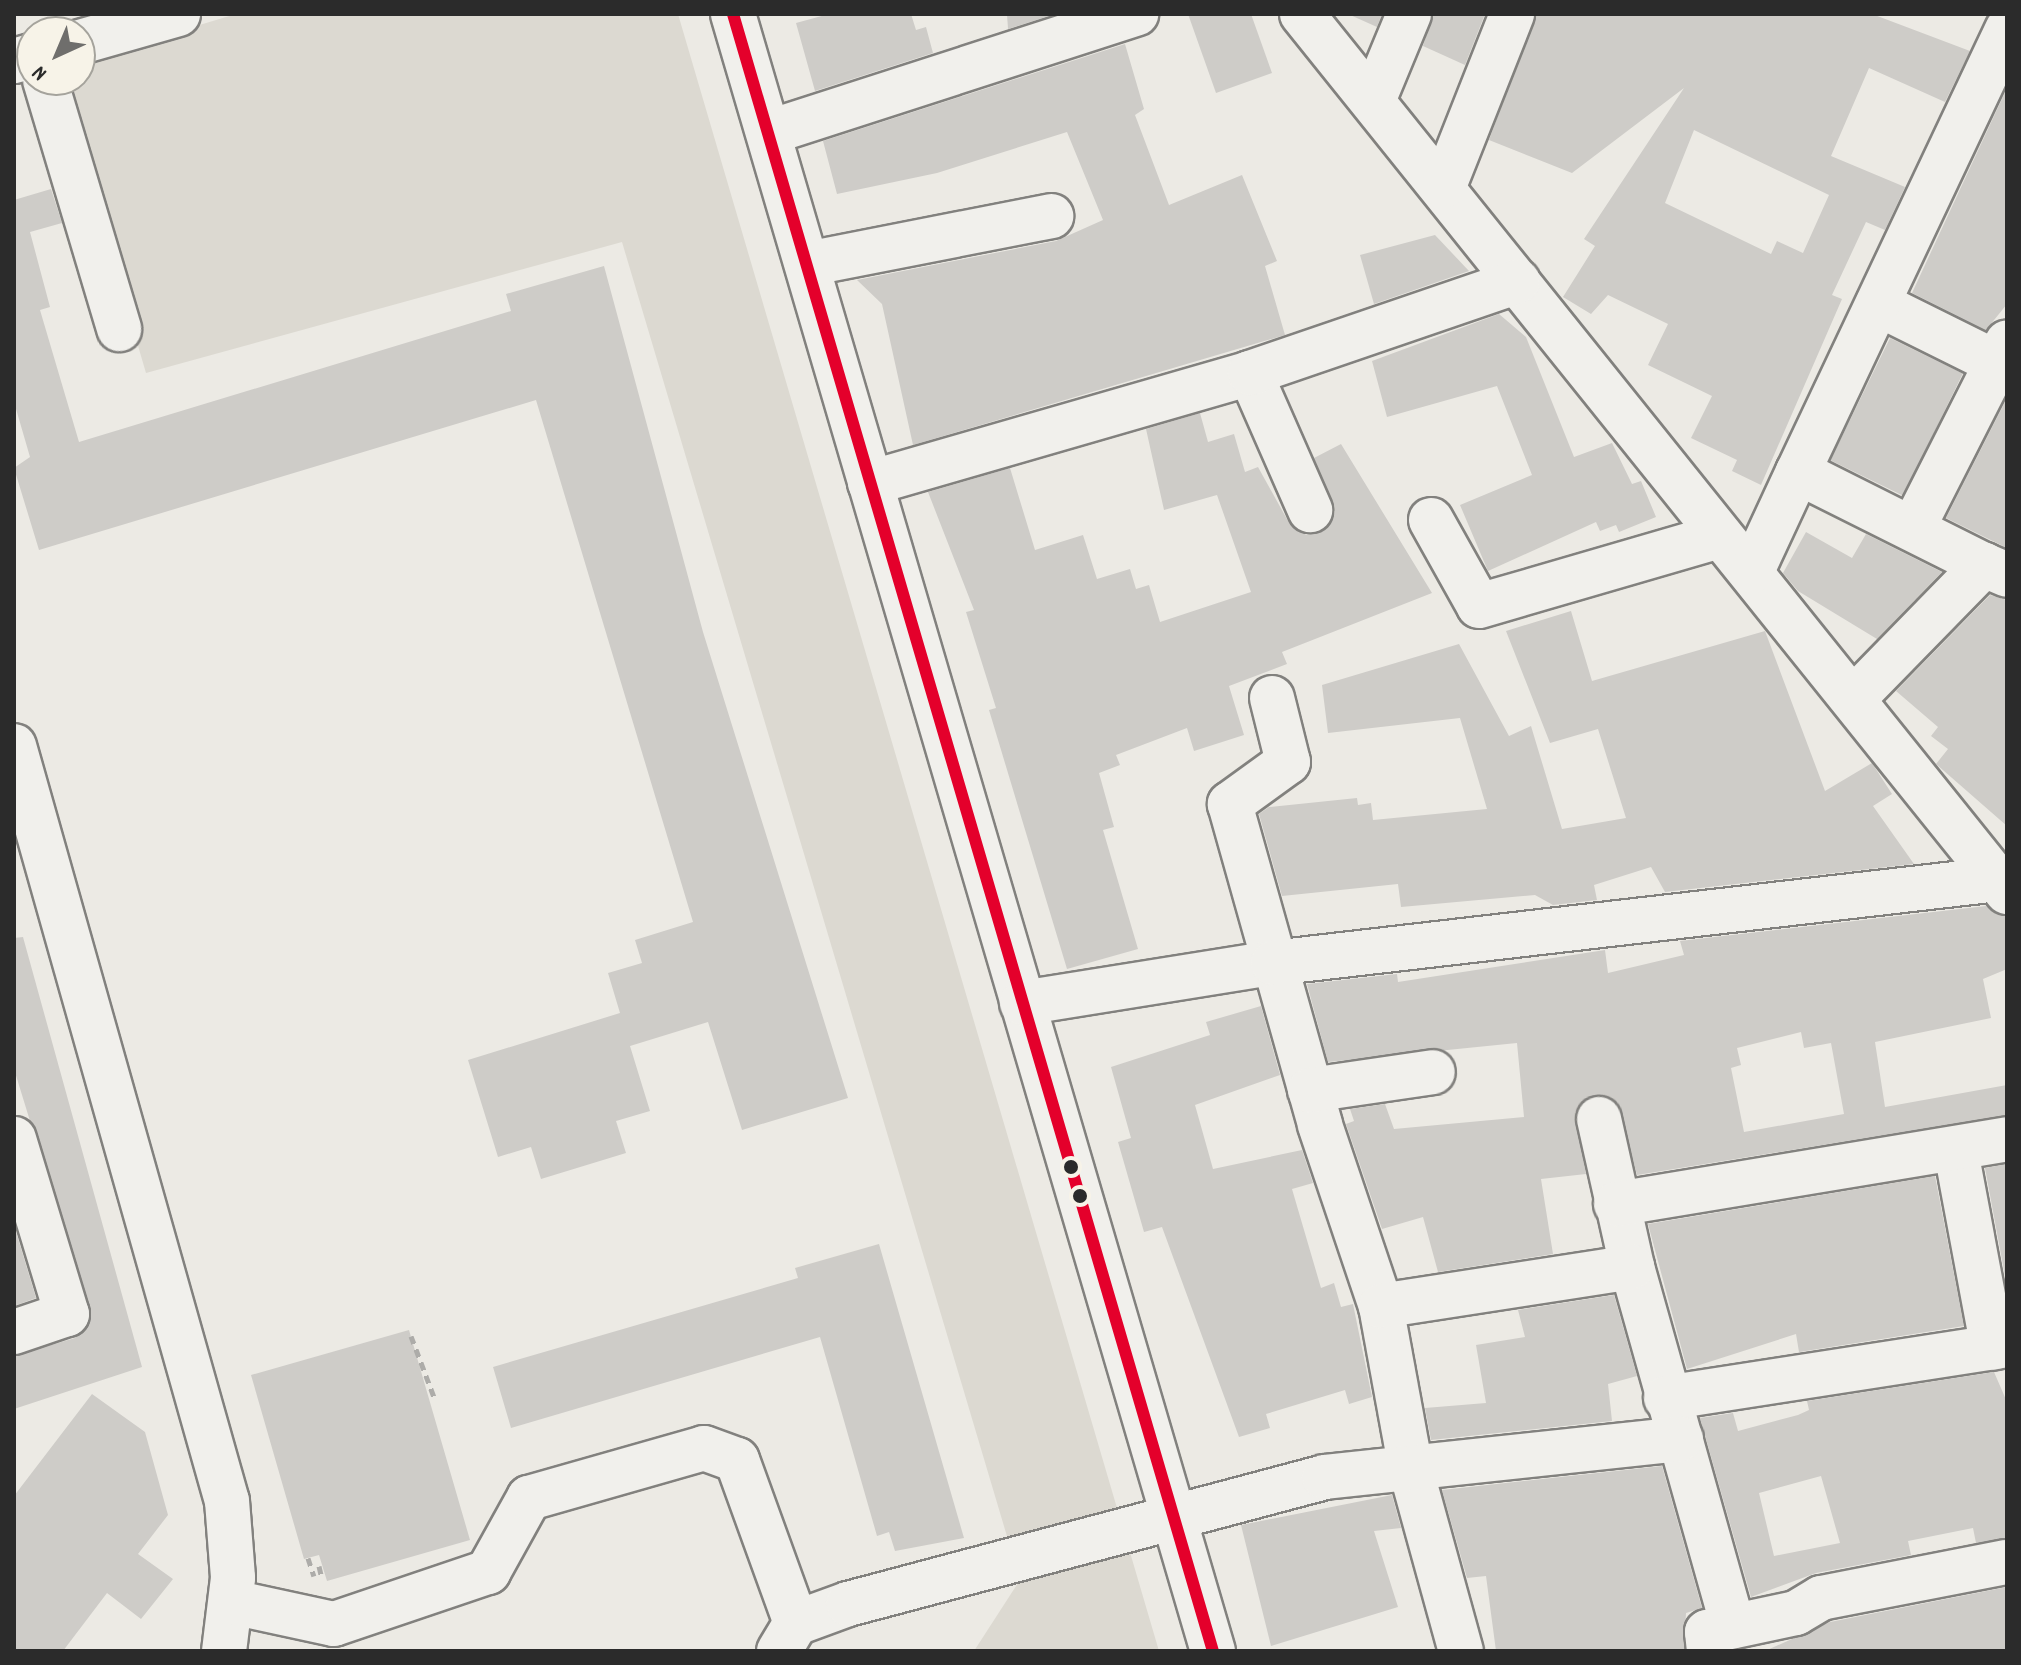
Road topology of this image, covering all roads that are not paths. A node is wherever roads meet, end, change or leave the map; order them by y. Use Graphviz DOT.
graph roads {
  1 [pos="178,14"];
  2 [pos="733,14"];
  3 [pos="1136,14"];
  4 [pos="1302,14"];
  5 [pos="1409,14"];
  6 [pos="1512,14"];
  7 [pos="1975,14"];
  8 [pos="2007,29"];
  9 [pos="96,37"];
  10 [pos="1996,80"];
  11 [pos="50,96"];
  12 [pos="1373,101"];
  13 [pos="770,132"];
  14 [pos="1444,186"];
  15 [pos="1051,216"];
  16 [pos="807,264"];
  17 [pos="1518,281"];
  18 [pos="1878,304"];
  19 [pos="119,329"];
  20 [pos="2004,358"];
  21 [pos="1250,373"];
  22 [pos="1798,472"];
  23 [pos="870,483"];
  24 [pos="1310,510"];
  25 [pos="1431,520"];
  26 [pos="1913,528"];
  27 [pos="1720,536"];
  28 [pos="1996,570"];
  29 [pos="1752,571"];
  30 [pos="1855,697"];
  31 [pos="1272,698"];
  32 [pos="14,746"];
  33 [pos="2003,883"];
  34 [pos="1273,963"];
  35 [pos="1022,1003"];
  36 [pos="1433,1072"];
  37 [pos="1310,1090"];
  38 [pos="1599,1119"];
  39 [pos="14,1139"];
  40 [pos="2007,1139"];
  41 [pos="1956,1151"];
  42 [pos="1616,1204"];
  43 [pos="1632,1267"];
  44 [pos="1381,1306"];
  45 [pos="14,1332"];
  46 [pos="2000,1347"];
  47 [pos="1666,1398"];
  48 [pos="1681,1439"];
  49 [pos="1411,1470"];
  50 [pos="1173,1520"];
  51 [pos="2007,1562"];
  52 [pos="232,1602"];
  53 [pos="787,1637"];
  54 [pos="1721,1638"];
  55 [pos="224,1651"];
  56 [pos="1213,1651"];
  57 [pos="1461,1651"];
  1 -- 9 [label="street"];
  2 -- 13 [label="street"];
  3 -- 13 [label="street"];
  4 -- 12 [label="street"];
  5 -- 12 [label="street"];
  6 -- 14 [label="street"];
  7 -- 8 [label="street"];
  8 -- 10 [label="street"];
  10 -- 18 [label="street"];
  11 -- 19 [label="street"];
  12 -- 14 [label="street"];
  13 -- 16 [label="street"];
  14 -- 17 [label="street"];
  15 -- 16 [label="street"];
  16 -- 23 [label="street"];
  17 -- 21 [label="street"];
  17 -- 27 [label="street"];
  18 -- 20 [label="street"];
  18 -- 22 [label="street"];
  20 -- 26 [label="street"];
  21 -- 23 [label="street"];
  21 -- 24 [label="street"];
  22 -- 26 [label="street"];
  22 -- 29 [label="street"];
  23 -- 35 [label="street"];
  25 -- 27 [label="street"];
  26 -- 28 [label="street"];
  27 -- 29 [label="street"];
  28 -- 30 [label="street"];
  29 -- 30 [label="street"];
  30 -- 33 [label="street"];
  31 -- 34 [label="street"];
  32 -- 52 [label="street"];
  33 -- 34 [label="street"];
  34 -- 35 [label="street"];
  34 -- 37 [label="street"];
  35 -- 50 [label="street"];
  36 -- 37 [label="street"];
  37 -- 44 [label="street"];
  38 -- 42 [label="street"];
  39 -- 45 [label="street"];
  40 -- 41 [label="street"];
  41 -- 42 [label="street"];
  41 -- 46 [label="street"];
  42 -- 43 [label="street"];
  43 -- 44 [label="street"];
  43 -- 47 [label="street"];
  44 -- 49 [label="street"];
  46 -- 47 [label="street"];
  47 -- 48 [label="street"];
  48 -- 49 [label="street"];
  48 -- 54 [label="street"];
  49 -- 50 [label="street"];
  49 -- 57 [label="street"];
  50 -- 53 [label="street"];
  50 -- 56 [label="street"];
  51 -- 54 [label="street"];
  52 -- 53 [label="street"];
  52 -- 55 [label="street"];
}
